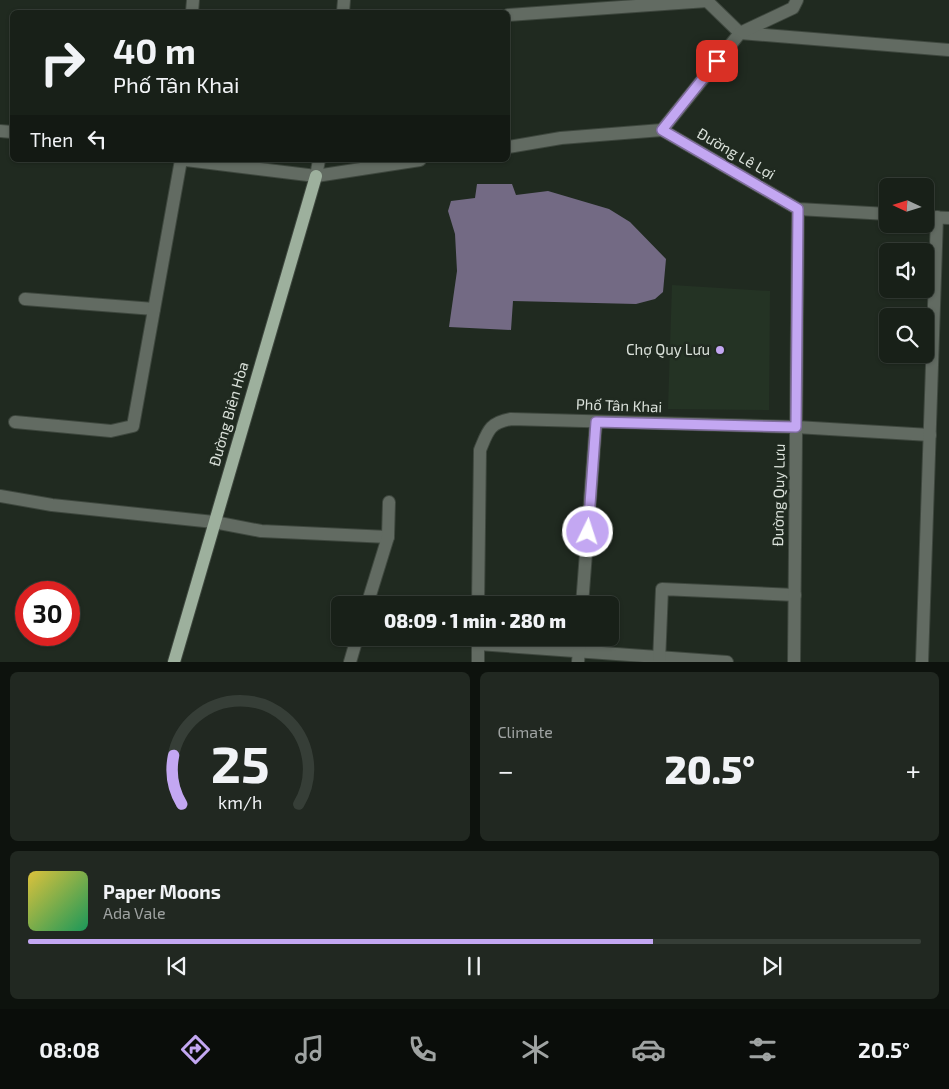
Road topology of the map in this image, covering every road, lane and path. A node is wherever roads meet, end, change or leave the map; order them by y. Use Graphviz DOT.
graph roads {
  1 [pos="797,0"];
  2 [pos="510,15"];
  3 [pos="740,34"];
  4 [pos="949,50"];
  5 [pos="662,130"];
  6 [pos="510,147"];
  7 [pos="181,162"];
  8 [pos="202,162"];
  9 [pos="320,162"];
  10 [pos="407,162"];
  11 [pos="316,176"];
  12 [pos="798,209"];
  13 [pos="879,214"];
  14 [pos="937,217"];
  15 [pos="24,299"];
  16 [pos="154,309"];
  17 [pos="15,422"];
  18 [pos="596,422"];
  19 [pos="796,427"];
  20 [pos="930,435"];
  21 [pos="0,496"];
  22 [pos="389,502"];
  23 [pos="214,522"];
  24 [pos="388,537"];
  25 [pos="795,595"];
  26 [pos="370,596"];
  27 [pos="478,596"];
  28 [pos="583,596"];
  29 [pos="355,646"];
  30 [pos="478,646"];
  31 [pos="512,646"];
  32 [pos="579,656"];
  33 [pos="659,659"];
  34 [pos="174,662"];
  35 [pos="350,662"];
  36 [pos="478,662"];
  37 [pos="727,662"];
  38 [pos="794,662"];
  39 [pos="922,662"];
  1 -- 3 [label="street"];
  2 -- 3 [label="street"];
  3 -- 4 [label="street"];
  3 -- 5 [label="street"];
  5 -- 6 [label="street"];
  5 -- 12 [label="street, Đường Lê Lợi"];
  7 -- 16 [label="street"];
  8 -- 11 [label="street"];
  9 -- 11 [label="street"];
  10 -- 11 [label="street"];
  11 -- 23 [label="main road, Đường Biên Hòa"];
  12 -- 13 [label="street, Đường Lê Lợi"];
  12 -- 19 [label="street, Đường Quy Lưu"];
  14 -- 20 [label="street"];
  15 -- 16 [label="street"];
  16 -- 17 [label="street"];
  18 -- 19 [label="street, Phố Tân Khai"];
  18 -- 27 [label="street, Phố Tân Khai"];
  18 -- 28 [label="street"];
  19 -- 20 [label="street, Phố Tân Khai"];
  19 -- 25 [label="street, Đường Quy Lưu"];
  20 -- 39 [label="street"];
  21 -- 23 [label="street"];
  22 -- 24 [label="street"];
  23 -- 24 [label="street"];
  23 -- 34 [label="main road, Đường Biên Hòa"];
  24 -- 26 [label="street"];
  25 -- 33 [label="street"];
  25 -- 38 [label="street, Đường Quy Lưu"];
  29 -- 35 [label="street"];
  30 -- 36 [label="street"];
  31 -- 32 [label="street"];
  32 -- 33 [label="street"];
  33 -- 37 [label="street"];
}
